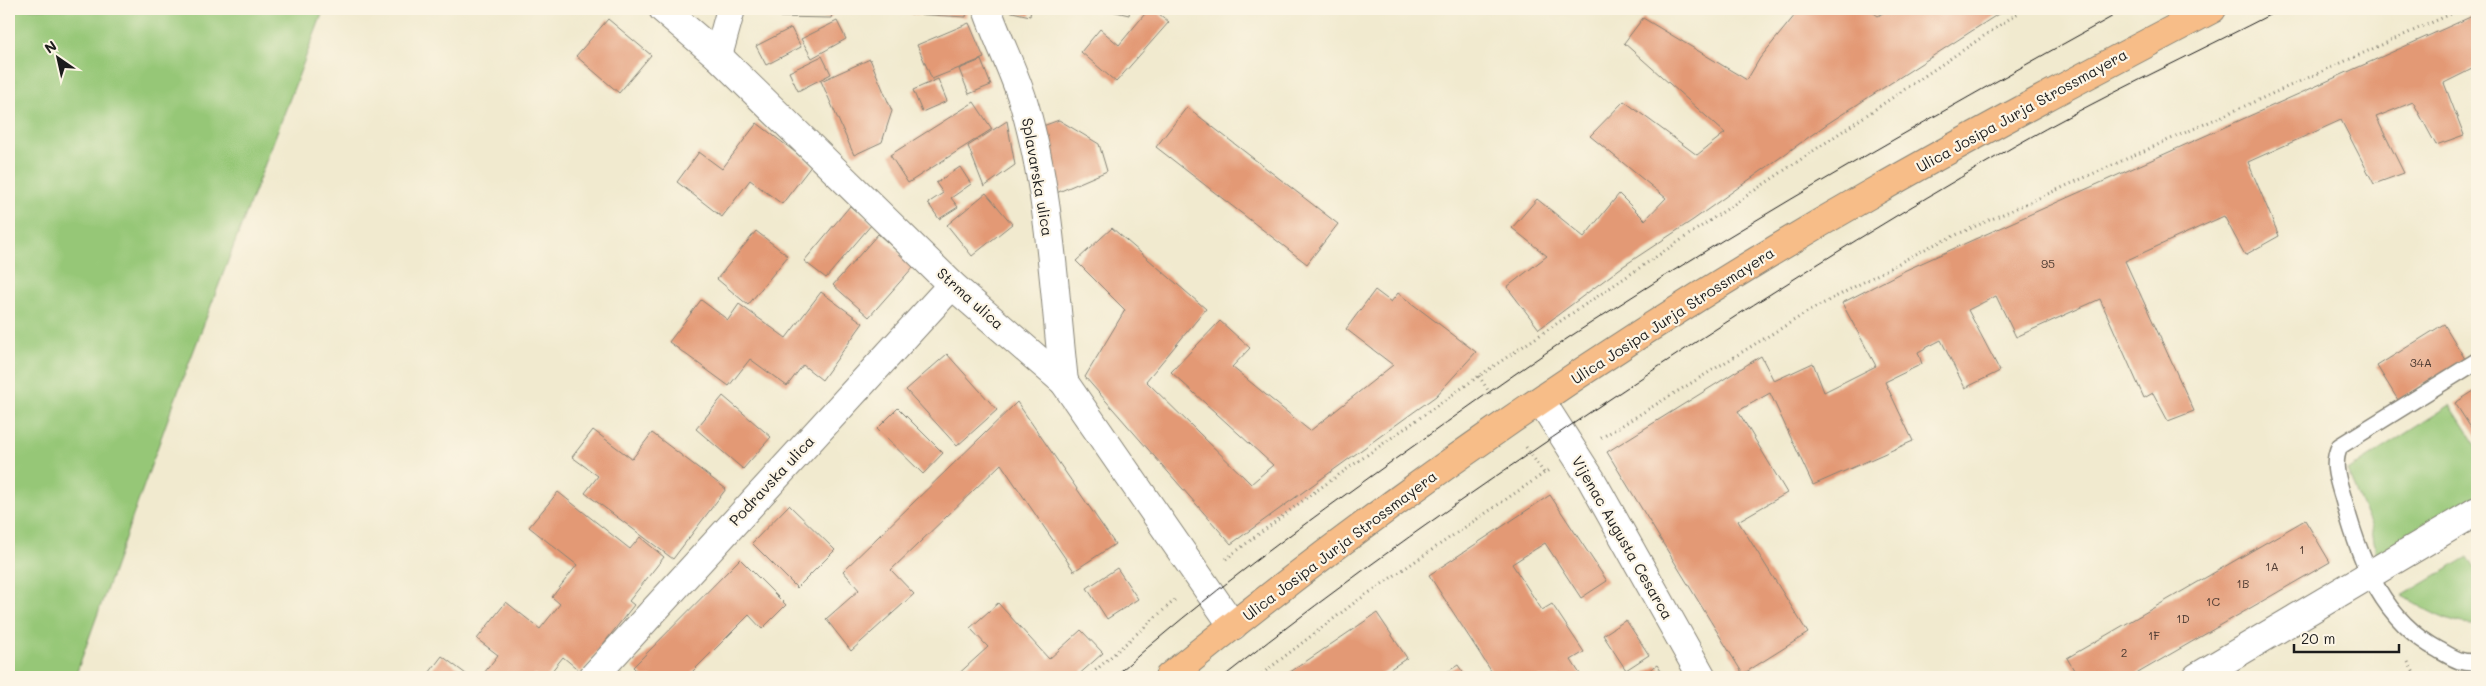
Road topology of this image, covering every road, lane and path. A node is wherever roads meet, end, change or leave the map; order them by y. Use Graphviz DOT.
graph roads {
  1 [pos="663,9"];
  2 [pos="731,9"];
  3 [pos="987,9"];
  4 [pos="2024,9"];
  5 [pos="2212,9"];
  6 [pos="2462,9"];
  7 [pos="718,56"];
  8 [pos="952,285"];
  9 [pos="2477,361"];
  10 [pos="1064,382"];
  11 [pos="1541,401"];
  12 [pos="1574,454"];
  13 [pos="2477,511"];
  14 [pos="2368,575"];
  15 [pos="1200,579"];
  16 [pos="1233,626"];
  17 [pos="2477,662"];
  18 [pos="1091,676"];
  19 [pos="593,677"];
  20 [pos="1171,677"];
  21 [pos="1258,677"];
  22 [pos="1702,677"];
  23 [pos="2197,677"];
  1 -- 7 [label="street, Strma ulica"];
  2 -- 7 [label="street"];
  3 -- 10 [label="street, Splavarska ulica"];
  4 -- 15 [label="path"];
  5 -- 11 [label="main road, Ulica Josipa Jurja Strossmayera"];
  6 -- 12 [label="path"];
  7 -- 8 [label="street, Strma ulica"];
  8 -- 10 [label="street, Strma ulica"];
  8 -- 19 [label="street, Podravska ulica"];
  9 -- 14 [label="lane"];
  10 -- 15 [label="street, Strma ulica"];
  11 -- 12 [label="street, Vijenac Augusta Cesarca"];
  11 -- 16 [label="main road, Ulica Josipa Jurja Strossmayera"];
  12 -- 21 [label="path"];
  12 -- 22 [label="street, Vijenac Augusta Cesarca"];
  13 -- 14 [label="street"];
  14 -- 17 [label="lane"];
  14 -- 23 [label="street"];
  15 -- 16 [label="street, Strma ulica"];
  15 -- 18 [label="path"];
  16 -- 20 [label="main road, Ulica Josipa Jurja Strossmayera"];
}
